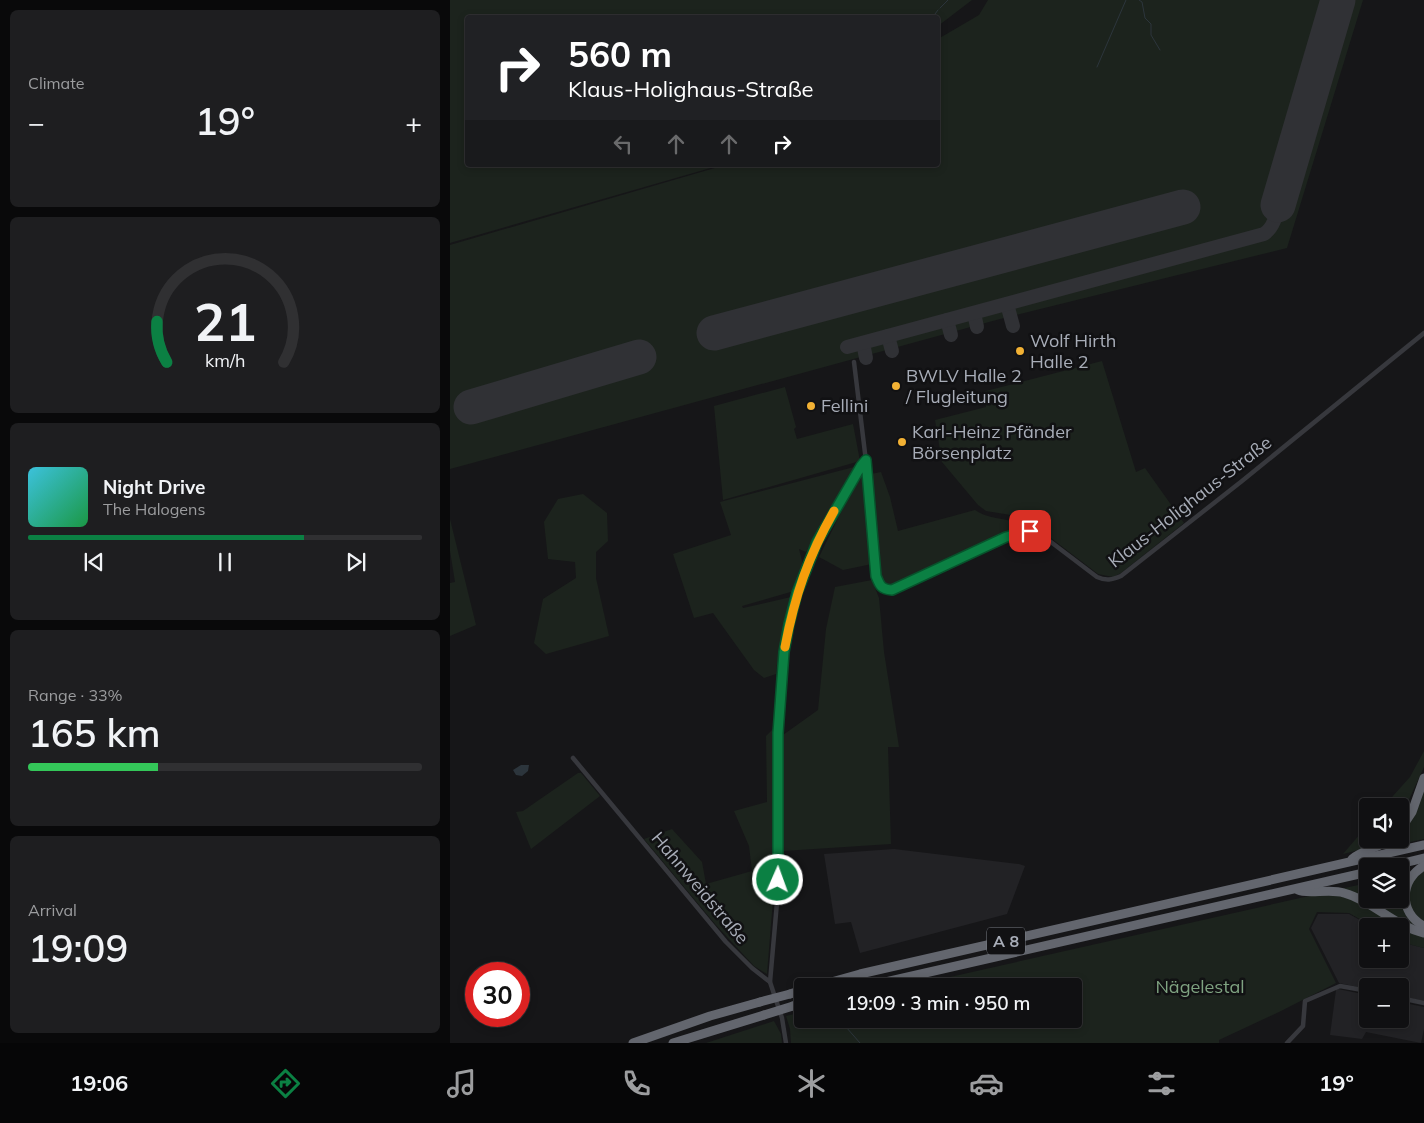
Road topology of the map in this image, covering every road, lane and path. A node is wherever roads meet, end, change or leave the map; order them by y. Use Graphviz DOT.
graph roads {
  1 [pos="1424,333"];
  2 [pos="854,362"];
  3 [pos="866,460"];
  4 [pos="573,758"];
  5 [pos="1424,778"];
  6 [pos="1409,816"];
  7 [pos="1424,845"];
  8 [pos="1376,848"];
  9 [pos="1424,858"];
  10 [pos="1409,862"];
  11 [pos="1347,863"];
  12 [pos="1424,866"];
  13 [pos="1359,874"];
  14 [pos="1296,888"];
  15 [pos="1424,926"];
  16 [pos="1424,933"];
  17 [pos="846,978"];
  18 [pos="903,978"];
  19 [pos="770,982"];
  20 [pos="1359,989"];
  21 [pos="794,993"];
  22 [pos="1409,1000"];
  23 [pos="1424,1003"];
  24 [pos="794,1006"];
  25 [pos="633,1043"];
  26 [pos="673,1043"];
  27 [pos="786,1043"];
  28 [pos="1287,1043"];
  1 -- 3 [label="street, Klaus-Holighaus-Straße"];
  2 -- 3 [label="street, Klaus-Holighaus-Straße"];
  3 -- 19 [label="street"];
  4 -- 19 [label="street, Hahnweidstraße"];
  5 -- 6 [label="highway"];
  7 -- 11 [label="highway, A 8"];
  8 -- 11 [label="highway"];
  9 -- 10 [label="highway"];
  11 -- 17 [label="highway, A 8"];
  12 -- 15 [label="highway"];
  13 -- 14 [label="highway, A 8"];
  14 -- 16 [label="highway"];
  14 -- 18 [label="highway, A 8"];
  19 -- 27 [label="street"];
  20 -- 28 [label="street"];
  21 -- 25 [label="highway, bridge"];
  22 -- 23 [label="street"];
  24 -- 26 [label="highway, bridge"];
}
